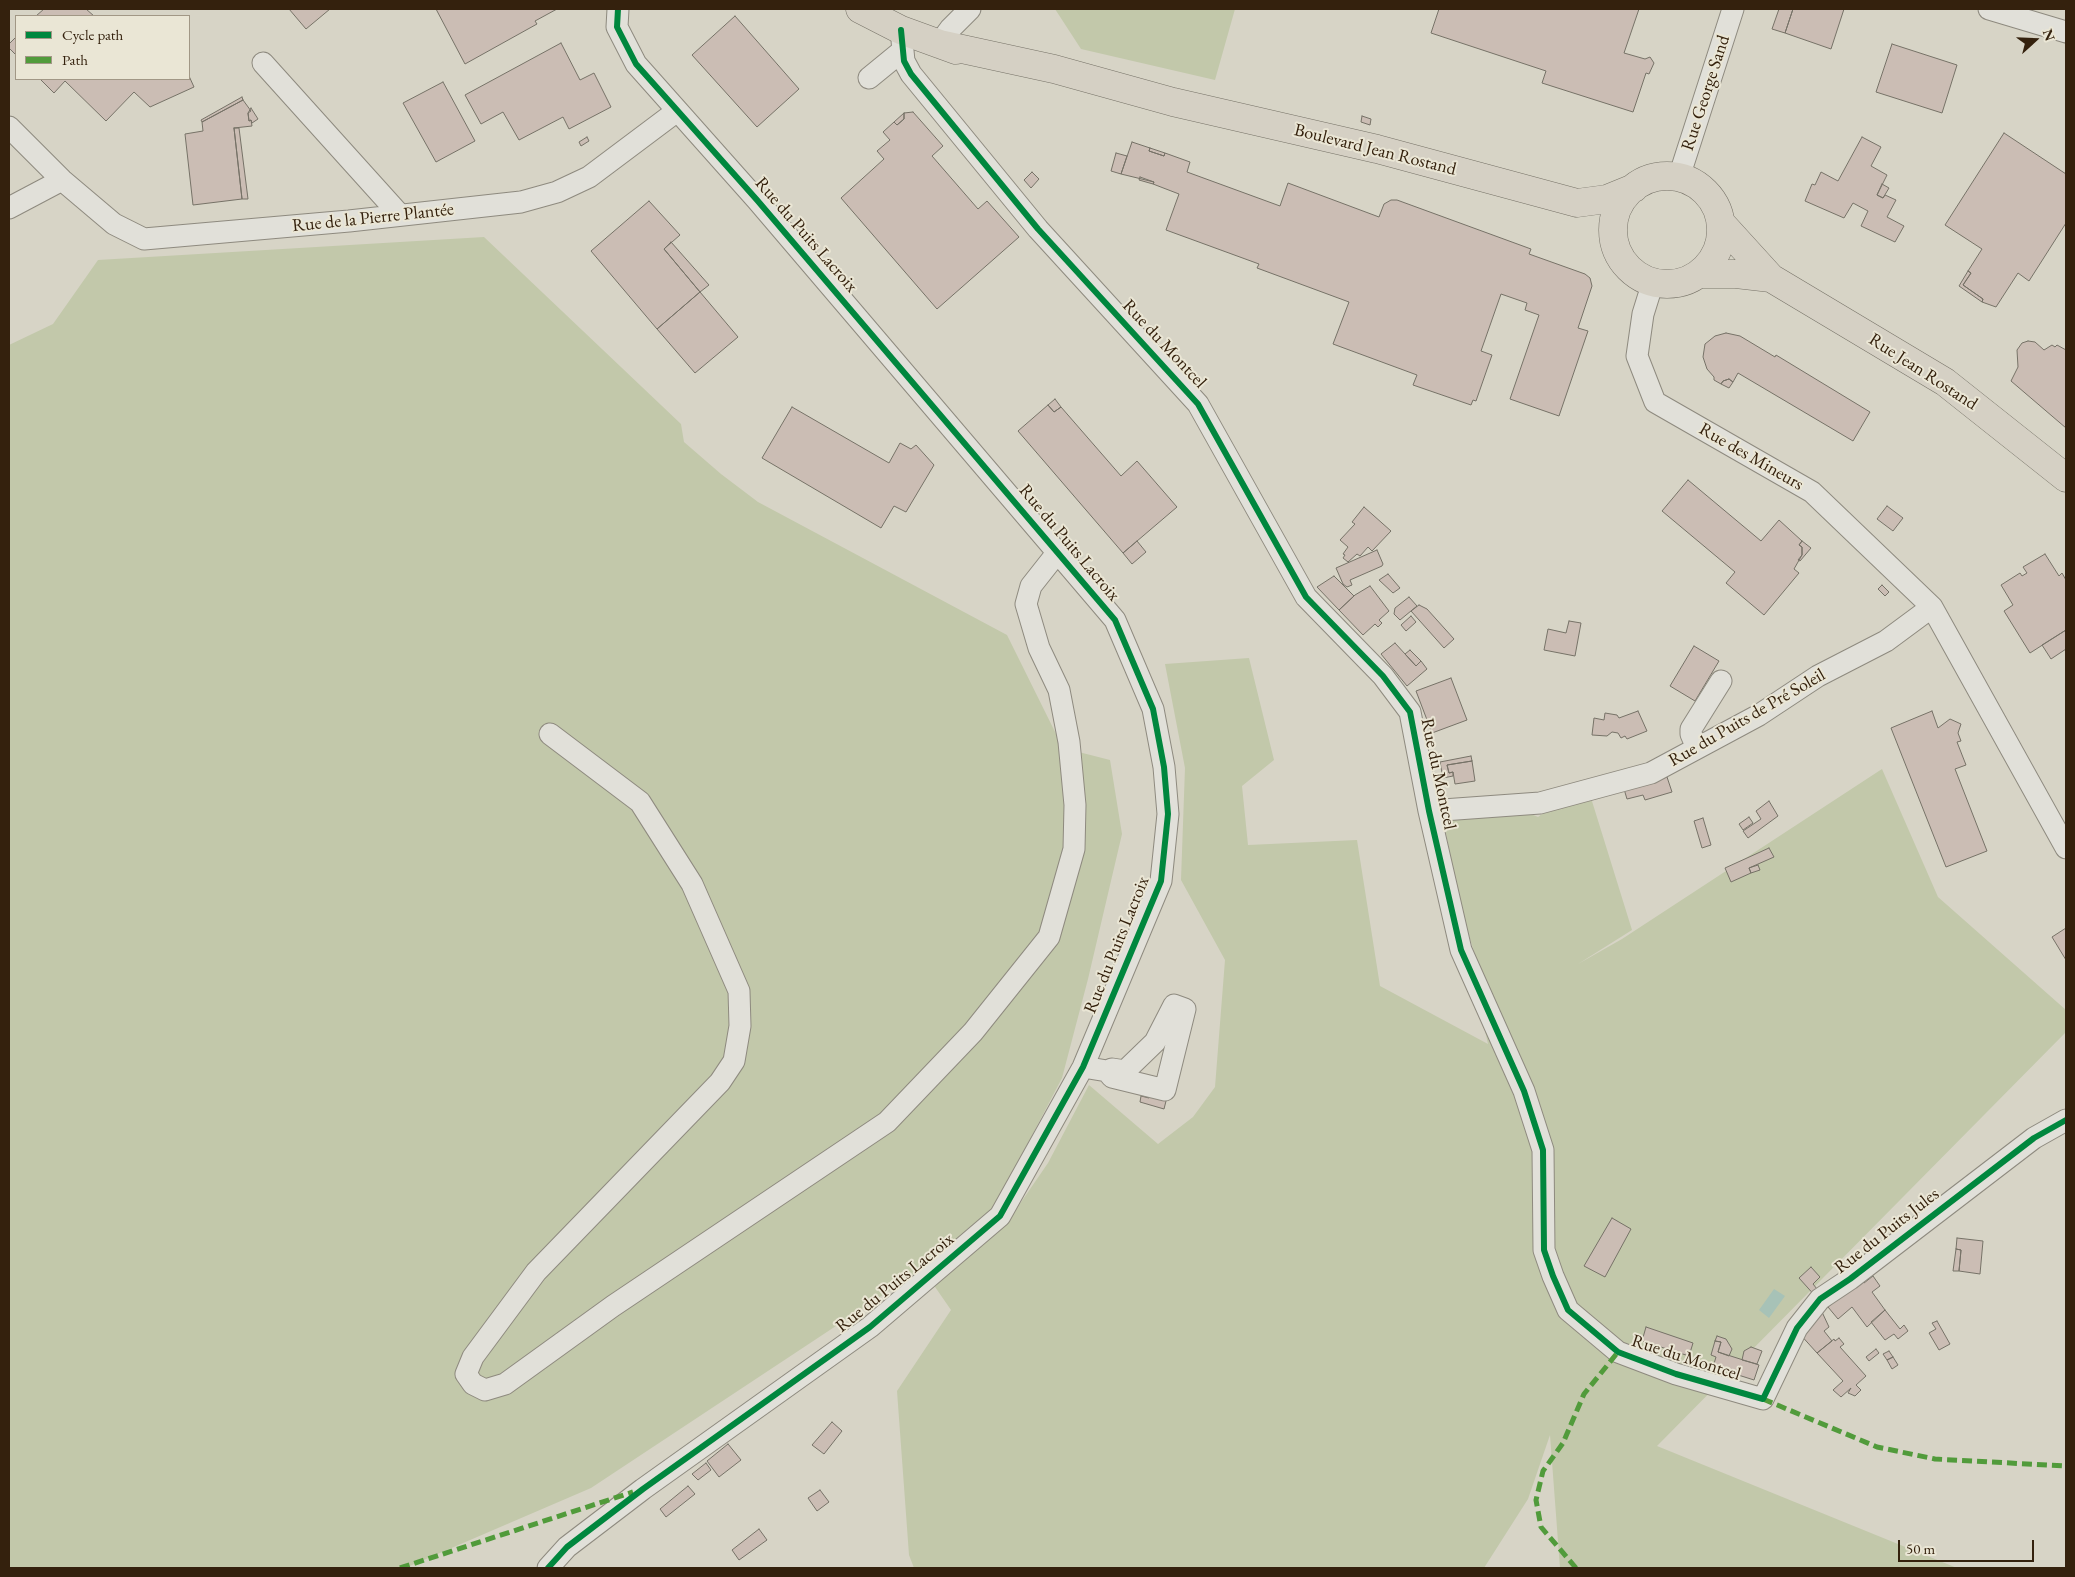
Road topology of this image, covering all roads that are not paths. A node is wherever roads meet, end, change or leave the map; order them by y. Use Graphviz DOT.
graph roads {
  1 [pos="618,9"];
  2 [pos="860,9"];
  3 [pos="970,9"];
  4 [pos="1733,9"];
  5 [pos="1989,9"];
  6 [pos="2044,17"];
  7 [pos="2066,32"];
  8 [pos="901,41"];
  9 [pos="939,44"];
  10 [pos="263,63"];
  11 [pos="869,78"];
  12 [pos="677,111"];
  13 [pos="9,127"];
  14 [pos="1679,177"];
  15 [pos="62,180"];
  16 [pos="1634,188"];
  17 [pos="1576,203"];
  18 [pos="9,208"];
  19 [pos="400,215"];
  20 [pos="1721,223"];
  21 [pos="1614,237"];
  22 [pos="1699,274"];
  23 [pos="1771,278"];
  24 [pos="1654,282"];
  25 [pos="2066,478"];
  26 [pos="1057,553"];
  27 [pos="1932,607"];
  28 [pos="1721,680"];
  29 [pos="550,734"];
  30 [pos="1697,748"];
  31 [pos="1429,811"];
  32 [pos="2066,848"];
  33 [pos="1083,1067"];
  34 [pos="1107,1071"];
  35 [pos="2066,1120"];
  36 [pos="1762,1399"];
  37 [pos="548,1568"];
  1 -- 12 [label="street, Rue du Puits Lacroix"];
  2 -- 8 [label="main road, Boulevard Jean Rostand"];
  3 -- 9 [label="street"];
  4 -- 14 [label="street, Rue George Sand"];
  5 -- 6 [label="street"];
  6 -- 7 [label="street"];
  8 -- 9 [label="main road, Boulevard Jean Rostand"];
  8 -- 11 [label="street"];
  8 -- 31 [label="street, Rue du Montcel"];
  9 -- 17 [label="main road, Boulevard Jean Rostand"];
  10 -- 19 [label="street"];
  12 -- 19 [label="street, Rue de la Pierre Plantée"];
  12 -- 26 [label="street, Rue du Puits Lacroix"];
  13 -- 15 [label="street, Rue de la Pierre Plantée"];
  14 -- 16 [label="main road"];
  14 -- 20 [label="main road"];
  15 -- 18 [label="street"];
  15 -- 19 [label="street, Rue de la Pierre Plantée"];
  16 -- 17 [label="main road"];
  16 -- 21 [label="main road"];
  17 -- 21 [label="main road"];
  20 -- 22 [label="main road"];
  20 -- 23 [label="main road"];
  21 -- 24 [label="main road"];
  22 -- 23 [label="main road"];
  22 -- 24 [label="main road"];
  23 -- 25 [label="main road, Rue Jean Rostand"];
  24 -- 27 [label="street, Rue des Mineurs"];
  26 -- 29 [label="street"];
  26 -- 33 [label="street, Rue du Puits Lacroix"];
  27 -- 30 [label="street, Rue du Puits de Pré Soleil"];
  27 -- 32 [label="street, Rue des Mineurs"];
  28 -- 30 [label="street"];
  30 -- 31 [label="street, Rue du Puits de Pré Soleil"];
  31 -- 36 [label="street, Rue du Montcel"];
  33 -- 34 [label="street"];
  33 -- 37 [label="street, Rue du Puits Lacroix"];
  35 -- 36 [label="street, Rue du Puits Jules"];
}
